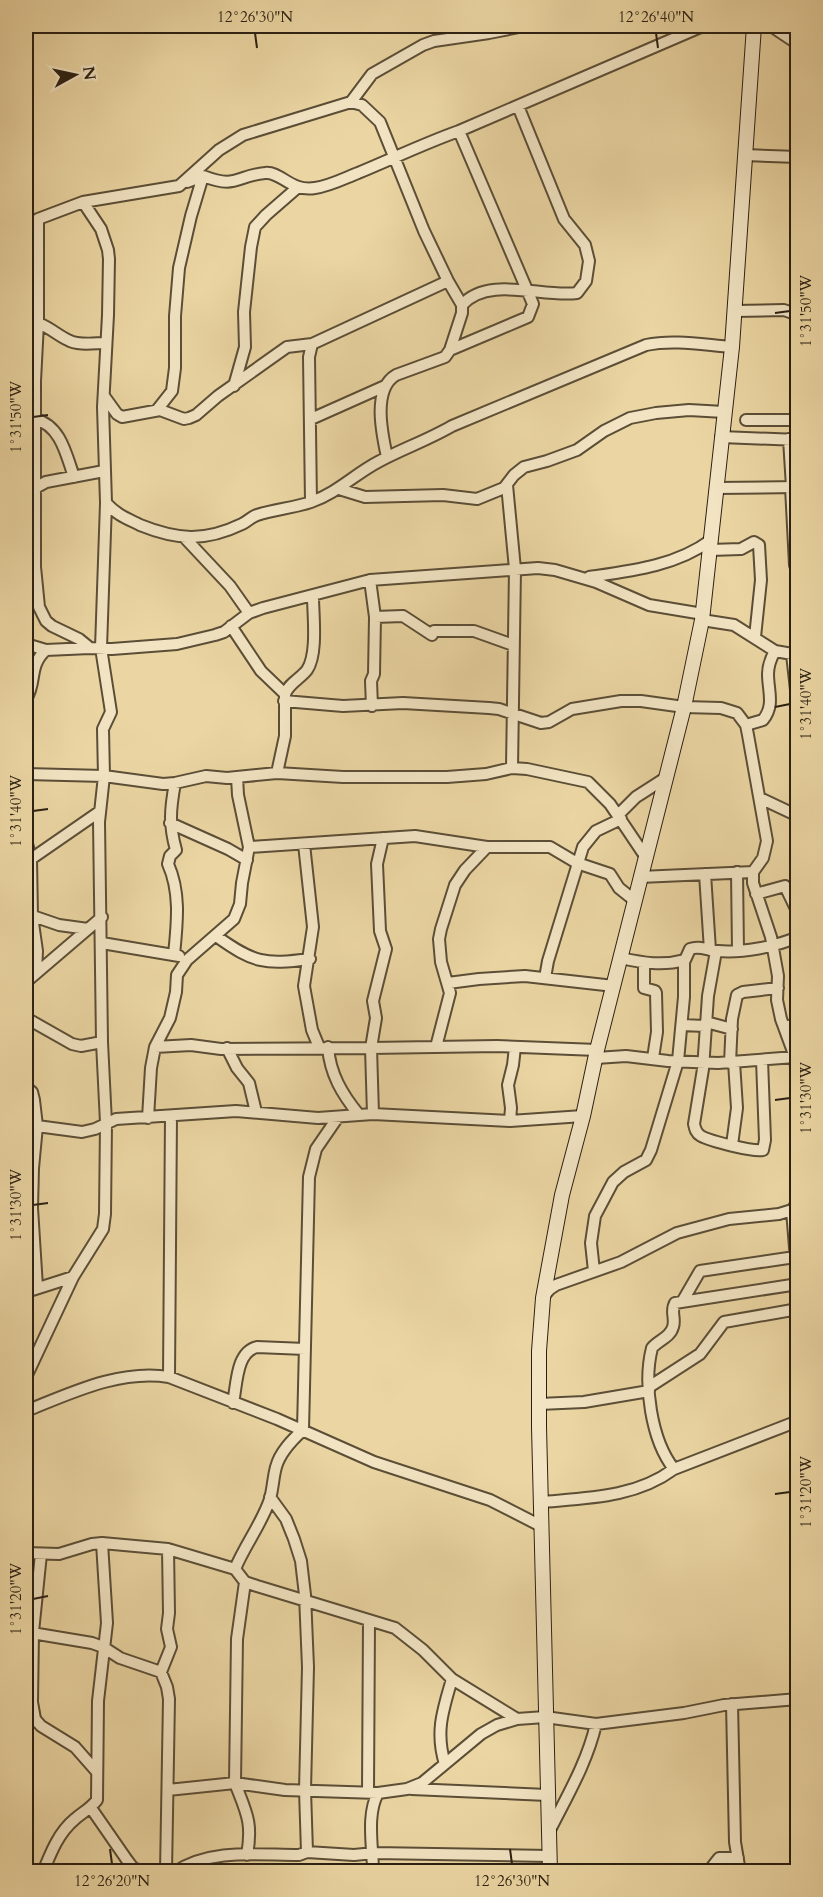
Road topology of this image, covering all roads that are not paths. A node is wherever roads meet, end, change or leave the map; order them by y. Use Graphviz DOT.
graph roads {
  1 [pos="524,26"];
  2 [pos="703,26"];
  3 [pos="754,26"];
  4 [pos="771,26"];
  5 [pos="798,44"];
  6 [pos="351,102"];
  7 [pos="518,106"];
  8 [pos="459,130"];
  9 [pos="745,155"];
  10 [pos="798,157"];
  11 [pos="396,158"];
  12 [pos="203,176"];
  13 [pos="179,186"];
  14 [pos="297,188"];
  15 [pos="83,202"];
  16 [pos="38,219"];
  17 [pos="26,230"];
  18 [pos="448,281"];
  19 [pos="526,289"];
  20 [pos="462,305"];
  21 [pos="734,311"];
  22 [pos="798,315"];
  23 [pos="38,318"];
  24 [pos="26,319"];
  25 [pos="106,343"];
  26 [pos="312,344"];
  27 [pos="732,347"];
  28 [pos="450,350"];
  29 [pos="385,386"];
  30 [pos="234,387"];
  31 [pos="104,396"];
  32 [pos="157,410"];
  33 [pos="724,412"];
  34 [pos="35,419"];
  35 [pos="311,419"];
  36 [pos="746,420"];
  37 [pos="798,420"];
  38 [pos="721,437"];
  39 [pos="793,440"];
  40 [pos="387,457"];
  41 [pos="104,471"];
  42 [pos="74,477"];
  43 [pos="507,485"];
  44 [pos="794,487"];
  45 [pos="716,488"];
  46 [pos="339,489"];
  47 [pos="30,491"];
  48 [pos="311,502"];
  49 [pos="106,503"];
  50 [pos="185,538"];
  51 [pos="710,545"];
  52 [pos="515,569"];
  53 [pos="798,571"];
  54 [pos="584,578"];
  55 [pos="370,580"];
  56 [pos="313,596"];
  57 [pos="249,613"];
  58 [pos="375,617"];
  59 [pos="702,617"];
  60 [pos="231,626"];
  61 [pos="755,637"];
  62 [pos="26,644"];
  63 [pos="513,645"];
  64 [pos="95,648"];
  65 [pos="46,650"];
  66 [pos="775,651"];
  67 [pos="795,654"];
  68 [pos="284,697"];
  69 [pos="26,699"];
  70 [pos="372,706"];
  71 [pos="684,707"];
  72 [pos="798,708"];
  73 [pos="514,714"];
  74 [pos="746,725"];
  75 [pos="512,768"];
  76 [pos="277,773"];
  77 [pos="26,774"];
  78 [pos="104,776"];
  79 [pos="237,777"];
  80 [pos="664,779"];
  81 [pos="175,783"];
  82 [pos="760,798"];
  83 [pos="99,812"];
  84 [pos="798,816"];
  85 [pos="619,817"];
  86 [pos="170,823"];
  87 [pos="383,838"];
  88 [pos="26,840"];
  89 [pos="304,843"];
  90 [pos="249,847"];
  91 [pos="487,847"];
  92 [pos="645,856"];
  93 [pos="31,859"];
  94 [pos="247,860"];
  95 [pos="577,863"];
  96 [pos="737,872"];
  97 [pos="753,872"];
  98 [pos="705,874"];
  99 [pos="640,877"];
  100 [pos="756,894"];
  101 [pos="634,900"];
  102 [pos="798,913"];
  103 [pos="29,914"];
  104 [pos="102,917"];
  105 [pos="88,929"];
  106 [pos="216,936"];
  107 [pos="798,937"];
  108 [pos="102,944"];
  109 [pos="773,945"];
  110 [pos="713,951"];
  111 [pos="738,951"];
  112 [pos="174,955"];
  113 [pos="621,958"];
  114 [pos="310,959"];
  115 [pos="187,960"];
  116 [pos="684,960"];
  117 [pos="644,963"];
  118 [pos="36,973"];
  119 [pos="545,978"];
  120 [pos="26,982"];
  121 [pos="448,983"];
  122 [pos="614,986"];
  123 [pos="778,988"];
  124 [pos="26,1018"];
  125 [pos="682,1024"];
  126 [pos="705,1024"];
  127 [pos="798,1024"];
  128 [pos="784,1027"];
  129 [pos="732,1029"];
  130 [pos="102,1042"];
  131 [pos="155,1047"];
  132 [pos="324,1047"];
  133 [pos="436,1047"];
  134 [pos="515,1047"];
  135 [pos="227,1048"];
  136 [pos="371,1048"];
  137 [pos="596,1054"];
  138 [pos="795,1054"];
  139 [pos="653,1058"];
  140 [pos="762,1060"];
  141 [pos="678,1061"];
  142 [pos="703,1063"];
  143 [pos="732,1063"];
  144 [pos="797,1077"];
  145 [pos="26,1087"];
  146 [pos="256,1112"];
  147 [pos="373,1114"];
  148 [pos="359,1115"];
  149 [pos="171,1116"];
  150 [pos="583,1116"];
  151 [pos="338,1117"];
  152 [pos="148,1118"];
  153 [pos="510,1121"];
  154 [pos="106,1123"];
  155 [pos="37,1126"];
  156 [pos="732,1145"];
  157 [pos="798,1186"];
  158 [pos="795,1206"];
  159 [pos="795,1257"];
  160 [pos="594,1271"];
  161 [pos="73,1277"];
  162 [pos="797,1284"];
  163 [pos="37,1287"];
  164 [pos="26,1292"];
  165 [pos="543,1298"];
  166 [pos="682,1302"];
  167 [pos="798,1309"];
  168 [pos="305,1349"];
  169 [pos="26,1377"];
  170 [pos="170,1377"];
  171 [pos="649,1389"];
  172 [pos="233,1403"];
  173 [pos="539,1404"];
  174 [pos="26,1411"];
  175 [pos="797,1422"];
  176 [pos="303,1430"];
  177 [pos="674,1469"];
  178 [pos="270,1497"];
  179 [pos="541,1502"];
  180 [pos="541,1526"];
  181 [pos="102,1543"];
  182 [pos="168,1550"];
  183 [pos="26,1552"];
  184 [pos="41,1554"];
  185 [pos="235,1569"];
  186 [pos="245,1582"];
  187 [pos="305,1602"];
  188 [pos="369,1621"];
  189 [pos="29,1632"];
  190 [pos="103,1647"];
  191 [pos="161,1672"];
  192 [pos="452,1678"];
  193 [pos="798,1699"];
  194 [pos="732,1704"];
  195 [pos="545,1718"];
  196 [pos="35,1719"];
  197 [pos="517,1719"];
  198 [pos="596,1724"];
  199 [pos="26,1726"];
  200 [pos="445,1764"];
  201 [pos="97,1772"];
  202 [pos="235,1783"];
  203 [pos="407,1789"];
  204 [pos="168,1790"];
  205 [pos="305,1790"];
  206 [pos="373,1792"];
  207 [pos="547,1795"];
  208 [pos="91,1808"];
  209 [pos="549,1832"];
  210 [pos="307,1852"];
  211 [pos="374,1853"];
  212 [pos="247,1855"];
  213 [pos="549,1856"];
  214 [pos="738,1858"];
  215 [pos="43,1872"];
  216 [pos="144,1872"];
  217 [pos="166,1872"];
  218 [pos="175,1872"];
  219 [pos="373,1872"];
  220 [pos="549,1872"];
  221 [pos="708,1872"];
  222 [pos="740,1872"];
  1 -- 6 [label="street"];
  2 -- 7 [label="street"];
  3 -- 9 [label="street"];
  4 -- 5 [label="street"];
  6 -- 11 [label="street"];
  6 -- 13 [label="street"];
  7 -- 8 [label="street"];
  7 -- 19 [label="street"];
  8 -- 11 [label="street"];
  8 -- 19 [label="street"];
  9 -- 10 [label="street"];
  9 -- 21 [label="street"];
  11 -- 14 [label="street"];
  11 -- 18 [label="street"];
  12 -- 13 [label="street"];
  12 -- 14 [label="street"];
  12 -- 32 [label="street"];
  13 -- 15 [label="street"];
  14 -- 30 [label="street"];
  15 -- 16 [label="street"];
  15 -- 25 [label="street"];
  16 -- 17 [label="street"];
  16 -- 23 [label="street"];
  18 -- 20 [label="street"];
  18 -- 26 [label="street"];
  19 -- 20 [label="street"];
  19 -- 28 [label="street"];
  20 -- 28 [label="street"];
  21 -- 22 [label="street"];
  21 -- 27 [label="street"];
  23 -- 24 [label="street"];
  23 -- 25 [label="street"];
  23 -- 34 [label="street"];
  25 -- 31 [label="street"];
  26 -- 30 [label="street"];
  26 -- 35 [label="street"];
  27 -- 33 [label="street"];
  27 -- 40 [label="street"];
  28 -- 29 [label="street"];
  29 -- 35 [label="street"];
  29 -- 40 [label="street"];
  30 -- 32 [label="street"];
  31 -- 32 [label="street"];
  31 -- 41 [label="street"];
  33 -- 38 [label="street"];
  33 -- 43 [label="street"];
  34 -- 42 [label="street"];
  34 -- 47 [label="street"];
  35 -- 48 [label="street"];
  36 -- 37 [label="street"];
  38 -- 39 [label="street"];
  38 -- 45 [label="street"];
  39 -- 44 [label="street"];
  40 -- 46 [label="street"];
  41 -- 42 [label="street"];
  41 -- 49 [label="street"];
  42 -- 47 [label="street"];
  43 -- 46 [label="street"];
  43 -- 52 [label="street"];
  44 -- 45 [label="street"];
  44 -- 53 [label="street"];
  45 -- 51 [label="street"];
  46 -- 48 [label="street"];
  47 -- 64 [label="street"];
  48 -- 50 [label="street"];
  49 -- 50 [label="street"];
  49 -- 64 [label="street"];
  50 -- 57 [label="street"];
  51 -- 54 [label="street"];
  51 -- 59 [label="street"];
  51 -- 61 [label="street"];
  52 -- 54 [label="street"];
  52 -- 55 [label="street"];
  52 -- 63 [label="street"];
  54 -- 59 [label="street"];
  55 -- 56 [label="street"];
  55 -- 58 [label="street"];
  56 -- 57 [label="street"];
  56 -- 68 [label="street"];
  57 -- 60 [label="street"];
  58 -- 63 [label="street"];
  58 -- 70 [label="street"];
  59 -- 61 [label="street"];
  59 -- 71 [label="street"];
  60 -- 64 [label="street"];
  60 -- 68 [label="street"];
  61 -- 66 [label="street"];
  62 -- 65 [label="street"];
  63 -- 73 [label="street"];
  64 -- 65 [label="street"];
  64 -- 78 [label="street"];
  65 -- 69 [label="street"];
  66 -- 67 [label="street"];
  66 -- 74 [label="street"];
  67 -- 72 [label="street"];
  68 -- 70 [label="street"];
  68 -- 76 [label="street"];
  70 -- 73 [label="street"];
  71 -- 73 [label="street"];
  71 -- 74 [label="street"];
  71 -- 80 [label="street"];
  73 -- 75 [label="street"];
  74 -- 82 [label="street"];
  75 -- 76 [label="street"];
  75 -- 85 [label="street"];
  76 -- 79 [label="street"];
  77 -- 78 [label="street"];
  78 -- 81 [label="street"];
  78 -- 83 [label="street"];
  79 -- 81 [label="street"];
  79 -- 90 [label="street"];
  80 -- 85 [label="street"];
  80 -- 92 [label="street"];
  81 -- 86 [label="street"];
  82 -- 84 [label="street"];
  82 -- 97 [label="street"];
  83 -- 93 [label="street"];
  83 -- 104 [label="street"];
  85 -- 92 [label="street"];
  85 -- 95 [label="street"];
  86 -- 94 [label="street"];
  86 -- 112 [label="street"];
  87 -- 89 [label="street"];
  87 -- 91 [label="street"];
  87 -- 136 [label="street"];
  88 -- 93 [label="street"];
  89 -- 90 [label="street"];
  89 -- 114 [label="street"];
  90 -- 94 [label="street"];
  91 -- 95 [label="street"];
  91 -- 121 [label="street"];
  92 -- 99 [label="street"];
  93 -- 103 [label="street"];
  94 -- 106 [label="street"];
  95 -- 101 [label="street"];
  95 -- 119 [label="street"];
  96 -- 97 [label="street"];
  96 -- 98 [label="street"];
  96 -- 111 [label="street"];
  97 -- 100 [label="street"];
  98 -- 99 [label="street"];
  98 -- 110 [label="street"];
  99 -- 101 [label="street"];
  100 -- 102 [label="street"];
  100 -- 109 [label="street"];
  101 -- 113 [label="street"];
  103 -- 105 [label="street"];
  103 -- 118 [label="street"];
  104 -- 105 [label="street"];
  104 -- 108 [label="street"];
  105 -- 118 [label="street"];
  106 -- 114 [label="street"];
  106 -- 115 [label="street"];
  107 -- 109 [label="street"];
  108 -- 112 [label="street"];
  108 -- 130 [label="street"];
  109 -- 111 [label="street"];
  109 -- 123 [label="street"];
  110 -- 111 [label="street"];
  110 -- 116 [label="street"];
  110 -- 126 [label="street"];
  112 -- 115 [label="street"];
  113 -- 117 [label="street"];
  113 -- 122 [label="street"];
  114 -- 132 [label="street"];
  115 -- 131 [label="street"];
  116 -- 117 [label="street"];
  116 -- 125 [label="street"];
  117 -- 139 [label="street"];
  118 -- 120 [label="street"];
  119 -- 121 [label="street"];
  119 -- 122 [label="street"];
  121 -- 133 [label="street"];
  122 -- 137 [label="street"];
  123 -- 128 [label="street"];
  123 -- 129 [label="street"];
  124 -- 130 [label="street"];
  125 -- 126 [label="street"];
  125 -- 141 [label="street"];
  126 -- 129 [label="street"];
  126 -- 142 [label="street"];
  127 -- 128 [label="street"];
  128 -- 138 [label="street"];
  129 -- 143 [label="street"];
  130 -- 154 [label="street"];
  131 -- 135 [label="street"];
  131 -- 152 [label="street"];
  132 -- 135 [label="street"];
  132 -- 136 [label="street"];
  132 -- 148 [label="street"];
  133 -- 134 [label="street"];
  133 -- 136 [label="street"];
  134 -- 137 [label="street"];
  134 -- 153 [label="street"];
  135 -- 146 [label="street"];
  136 -- 147 [label="street"];
  137 -- 139 [label="street"];
  137 -- 150 [label="street"];
  138 -- 140 [label="street"];
  138 -- 144 [label="street"];
  139 -- 141 [label="street"];
  140 -- 143 [label="street"];
  140 -- 156 [label="street"];
  141 -- 142 [label="street"];
  141 -- 160 [label="street"];
  142 -- 143 [label="street"];
  142 -- 156 [label="street"];
  143 -- 156 [label="street"];
  144 -- 157 [label="street"];
  145 -- 155 [label="street"];
  146 -- 149 [label="street"];
  146 -- 151 [label="street"];
  147 -- 148 [label="street"];
  147 -- 153 [label="street"];
  148 -- 151 [label="street"];
  149 -- 152 [label="street"];
  149 -- 170 [label="street"];
  150 -- 153 [label="street"];
  150 -- 165 [label="street"];
  151 -- 168 [label="street"];
  152 -- 154 [label="street"];
  154 -- 155 [label="street"];
  154 -- 161 [label="street"];
  155 -- 163 [label="street"];
  158 -- 159 [label="street"];
  158 -- 160 [label="street"];
  159 -- 162 [label="street"];
  159 -- 166 [label="street"];
  160 -- 165 [label="street"];
  161 -- 163 [label="street"];
  161 -- 169 [label="street"];
  162 -- 166 [label="street"];
  163 -- 164 [label="street"];
  165 -- 173 [label="street"];
  166 -- 171 [label="street"];
  167 -- 171 [label="street"];
  168 -- 172 [label="street"];
  168 -- 176 [label="street"];
  170 -- 172 [label="street"];
  170 -- 174 [label="street"];
  171 -- 173 [label="street"];
  171 -- 177 [label="street"];
  172 -- 176 [label="street"];
  173 -- 179 [label="street"];
  175 -- 177 [label="street"];
  176 -- 178 [label="street"];
  176 -- 180 [label="street"];
  177 -- 179 [label="street"];
  178 -- 185 [label="street"];
  178 -- 187 [label="street"];
  179 -- 180 [label="street"];
  180 -- 195 [label="street"];
  181 -- 182 [label="street"];
  181 -- 184 [label="street"];
  181 -- 190 [label="street"];
  182 -- 185 [label="street"];
  182 -- 191 [label="street"];
  183 -- 184 [label="street"];
  184 -- 189 [label="street"];
  185 -- 186 [label="street"];
  186 -- 187 [label="street"];
  186 -- 202 [label="street"];
  187 -- 188 [label="street"];
  187 -- 205 [label="street"];
  188 -- 192 [label="street"];
  188 -- 206 [label="street"];
  189 -- 190 [label="street"];
  189 -- 196 [label="street"];
  190 -- 191 [label="street"];
  190 -- 201 [label="street"];
  191 -- 204 [label="street"];
  192 -- 197 [label="street"];
  192 -- 200 [label="street"];
  193 -- 194 [label="street"];
  194 -- 198 [label="street"];
  194 -- 214 [label="street"];
  195 -- 197 [label="street"];
  195 -- 198 [label="street"];
  195 -- 207 [label="street"];
  196 -- 199 [label="street"];
  196 -- 201 [label="street"];
  197 -- 200 [label="street"];
  198 -- 209 [label="street"];
  200 -- 203 [label="street"];
  201 -- 208 [label="street"];
  202 -- 204 [label="street"];
  202 -- 205 [label="street"];
  202 -- 212 [label="street"];
  203 -- 206 [label="street"];
  203 -- 207 [label="street"];
  204 -- 217 [label="street"];
  205 -- 206 [label="street"];
  205 -- 210 [label="street"];
  206 -- 211 [label="street"];
  207 -- 209 [label="street"];
  208 -- 215 [label="street"];
  208 -- 216 [label="street"];
  209 -- 213 [label="street"];
  210 -- 211 [label="street"];
  210 -- 212 [label="street"];
  211 -- 213 [label="street"];
  211 -- 219 [label="street"];
  212 -- 218 [label="street"];
  213 -- 220 [label="street"];
  214 -- 221 [label="street"];
  214 -- 222 [label="street"];
}
